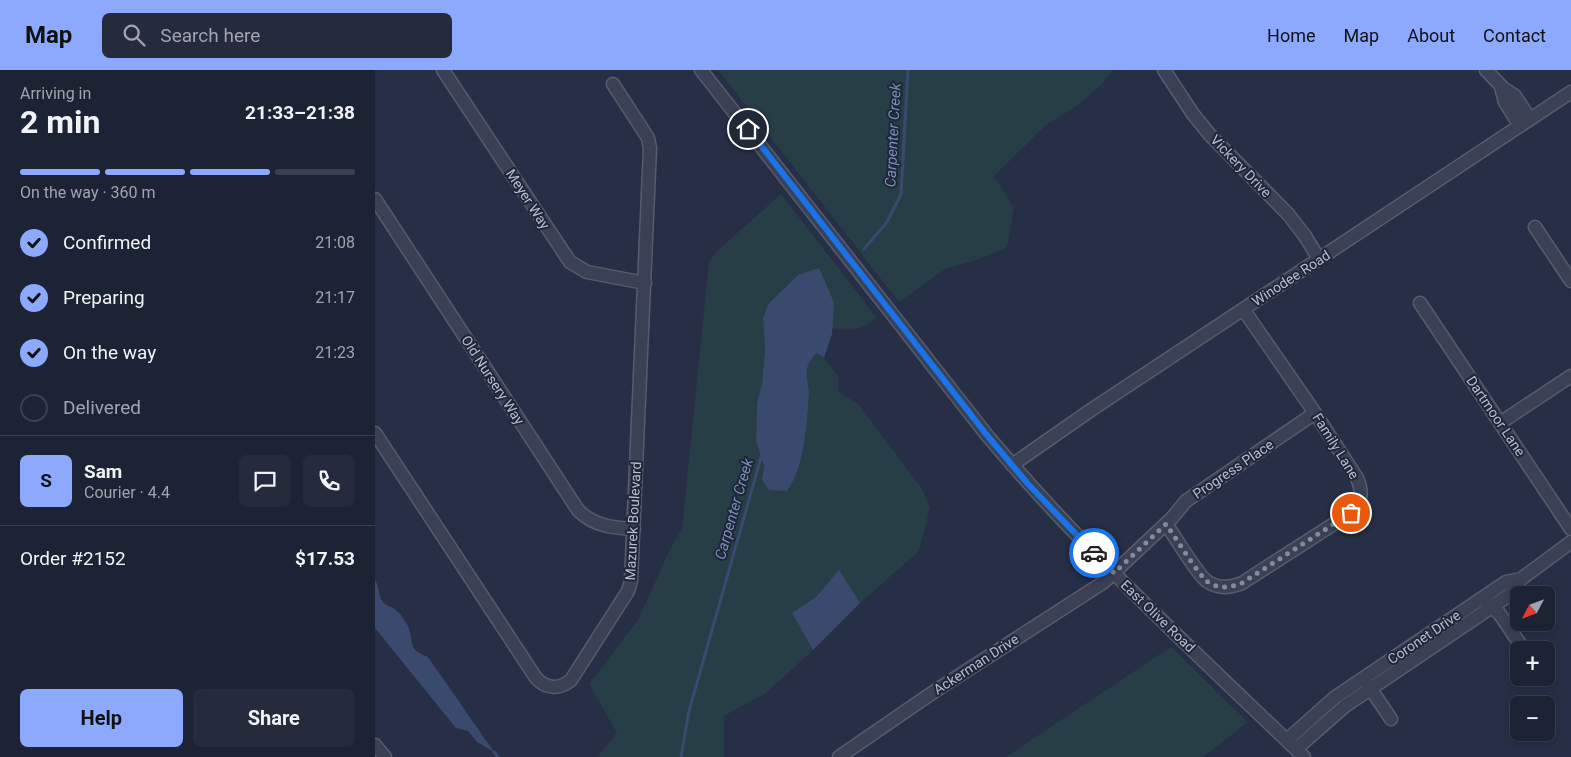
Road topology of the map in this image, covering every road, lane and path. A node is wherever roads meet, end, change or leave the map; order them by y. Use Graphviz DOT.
graph roads {
  1 [pos="443,70"];
  2 [pos="701,70"];
  3 [pos="1164,70"];
  4 [pos="1486,70"];
  5 [pos="613,84"];
  6 [pos="1571,92"];
  7 [pos="1525,122"];
  8 [pos="375,199"];
  9 [pos="1535,227"];
  10 [pos="1319,259"];
  11 [pos="1571,281"];
  12 [pos="645,282"];
  13 [pos="1420,303"];
  14 [pos="1243,309"];
  15 [pos="1571,376"];
  16 [pos="1315,413"];
  17 [pos="1500,423"];
  18 [pos="375,434"];
  19 [pos="1012,465"];
  20 [pos="1166,524"];
  21 [pos="634,528"];
  22 [pos="1571,529"];
  23 [pos="1571,542"];
  24 [pos="1114,573"];
  25 [pos="1488,602"];
  26 [pos="1519,641"];
  27 [pos="1367,683"];
  28 [pos="1391,719"];
  29 [pos="375,745"];
  30 [pos="1296,749"];
  31 [pos="385,757"];
  32 [pos="839,757"];
  1 -- 12 [label="street, Meyer Way"];
  2 -- 19 [label="street, East Olive Road"];
  3 -- 10 [label="street, Vickery Drive"];
  4 -- 7 [label="street"];
  5 -- 12 [label="street, Mazurek Boulevard"];
  6 -- 7 [label="street, Winodee Road"];
  7 -- 10 [label="street, Winodee Road"];
  8 -- 21 [label="street, Old Nursery Way"];
  9 -- 11 [label="street"];
  10 -- 14 [label="street, Winodee Road"];
  12 -- 21 [label="street, Mazurek Boulevard"];
  13 -- 17 [label="street, Dartmoor Lane"];
  14 -- 16 [label="street, Family Lane"];
  14 -- 19 [label="street, Winodee Road"];
  15 -- 17 [label="street"];
  16 -- 20 [label="street, Progress Place"];
  16 -- 20 [label="street, Family Lane"];
  17 -- 22 [label="street, Dartmoor Lane"];
  18 -- 21 [label="street, Mazurek Boulevard"];
  19 -- 24 [label="street, East Olive Road"];
  20 -- 24 [label="street, Progress Place"];
  23 -- 25 [label="street, Coronet Drive"];
  24 -- 30 [label="street, East Olive Road"];
  24 -- 32 [label="street, Ackerman Drive"];
  25 -- 26 [label="street"];
  25 -- 27 [label="street, Coronet Drive"];
  27 -- 28 [label="street"];
  27 -- 30 [label="street, Coronet Drive"];
  29 -- 31 [label="street"];
}
